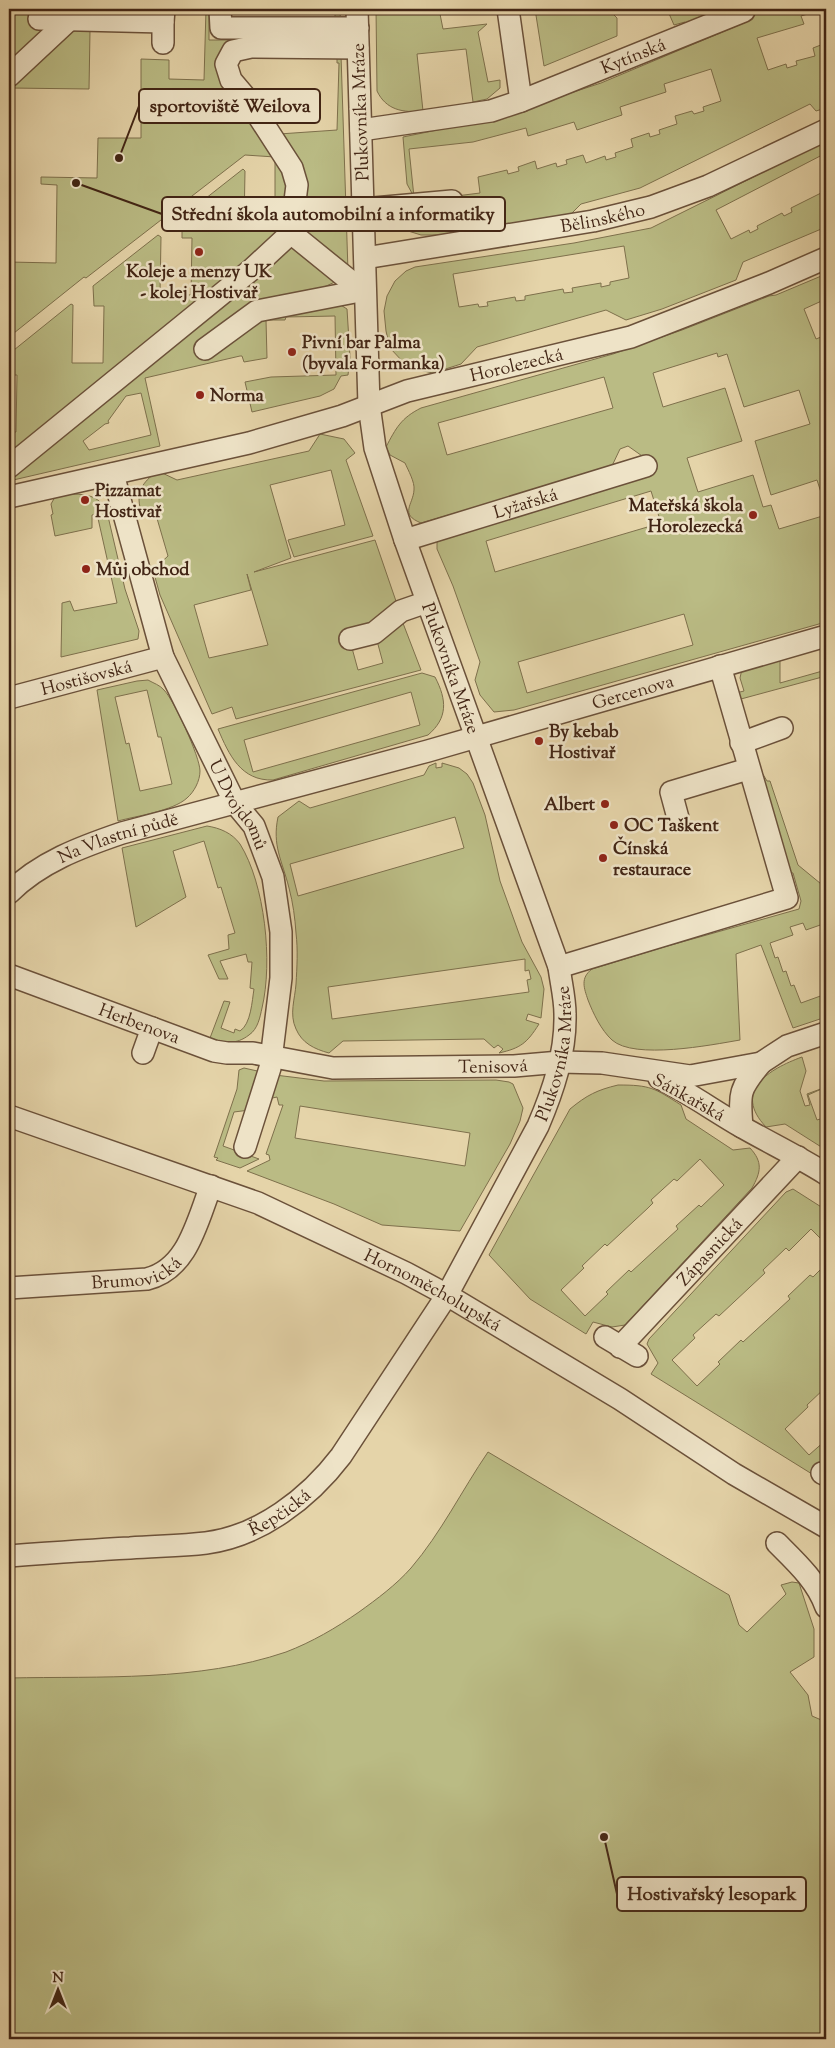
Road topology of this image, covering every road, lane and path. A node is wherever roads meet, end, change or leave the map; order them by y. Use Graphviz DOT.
graph roads {
  1 [pos="220,9"];
  2 [pos="508,9"];
  3 [pos="744,12"];
  4 [pos="163,15"];
  5 [pos="38,19"];
  6 [pos="69,20"];
  7 [pos="358,28"];
  8 [pos="163,44"];
  9 [pos="9,76"];
  10 [pos="521,101"];
  11 [pos="361,130"];
  12 [pos="826,130"];
  13 [pos="452,201"];
  14 [pos="363,208"];
  15 [pos="291,233"];
  16 [pos="365,258"];
  17 [pos="826,258"];
  18 [pos="366,290"];
  19 [pos="205,349"];
  20 [pos="368,405"];
  21 [pos="646,466"];
  22 [pos="9,467"];
  23 [pos="113,474"];
  24 [pos="9,497"];
  25 [pos="405,540"];
  26 [pos="427,602"];
  27 [pos="826,636"];
  28 [pos="350,639"];
  29 [pos="163,657"];
  30 [pos="720,666"];
  31 [pos="9,698"];
  32 [pos="782,728"];
  33 [pos="476,736"];
  34 [pos="741,743"];
  35 [pos="748,769"];
  36 [pos="235,803"];
  37 [pos="678,818"];
  38 [pos="9,893"];
  39 [pos="559,967"];
  40 [pos="9,976"];
  41 [pos="152,1028"];
  42 [pos="826,1033"];
  43 [pos="142,1054"];
  44 [pos="271,1056"];
  45 [pos="560,1062"];
  46 [pos="761,1062"];
  47 [pos="636,1068"];
  48 [pos="9,1116"];
  49 [pos="742,1127"];
  50 [pos="245,1147"];
  51 [pos="798,1157"];
  52 [pos="826,1174"];
  53 [pos="211,1186"];
  54 [pos="9,1288"];
  55 [pos="447,1296"];
  56 [pos="621,1347"];
  57 [pos="826,1527"];
  58 [pos="777,1543"];
  59 [pos="9,1556"];
  60 [pos="826,1607"];
  1 -- 7 [label="street"];
  2 -- 10 [label="street"];
  3 -- 10 [label="street, Kytínská"];
  4 -- 6 [label="street"];
  4 -- 8 [label="street"];
  5 -- 6 [label="street"];
  6 -- 9 [label="street"];
  7 -- 11 [label="street, Plukovníka Mráze"];
  7 -- 15 [label="street"];
  10 -- 11 [label="street, Kytínská"];
  11 -- 14 [label="street, Plukovníka Mráze"];
  12 -- 16 [label="street, Bělinského"];
  13 -- 14 [label="street"];
  14 -- 16 [label="street, Plukovníka Mráze"];
  15 -- 18 [label="street"];
  15 -- 22 [label="street"];
  16 -- 18 [label="street, Plukovníka Mráze"];
  17 -- 20 [label="street, Horolezecká"];
  18 -- 19 [label="street"];
  18 -- 20 [label="street, Plukovníka Mráze"];
  20 -- 23 [label="street, Horolezecká"];
  20 -- 25 [label="street, Plukovníka Mráze"];
  21 -- 25 [label="street, Lyžařská"];
  23 -- 24 [label="street, Horolezecká"];
  23 -- 29 [label="street, U Dvojdomů"];
  25 -- 26 [label="street, Plukovníka Mráze"];
  26 -- 28 [label="street"];
  26 -- 33 [label="street, Plukovníka Mráze"];
  27 -- 30 [label="street, Gercenova"];
  29 -- 31 [label="street, Hostišovská"];
  29 -- 36 [label="street, U Dvojdomů"];
  30 -- 33 [label="street, Gercenova"];
  30 -- 34 [label="street"];
  32 -- 34 [label="street"];
  33 -- 36 [label="street, Gercenova"];
  33 -- 39 [label="street, Plukovníka Mráze"];
  34 -- 35 [label="street"];
  35 -- 37 [label="street"];
  35 -- 39 [label="street"];
  36 -- 38 [label="street, Na Vlastní půdě"];
  36 -- 44 [label="street, U Dvojdomů"];
  39 -- 45 [label="street, Plukovníka Mráze"];
  40 -- 41 [label="street, Herbenova"];
  41 -- 43 [label="street"];
  41 -- 44 [label="street, Herbenova"];
  42 -- 46 [label="street, Tenisová"];
  44 -- 45 [label="street, Tenisová"];
  44 -- 50 [label="street, U Dvojdomů"];
  45 -- 47 [label="street, Tenisová"];
  45 -- 55 [label="street, Plukovníka Mráze"];
  46 -- 47 [label="street, Tenisová"];
  46 -- 49 [label="street, Sáňkařská"];
  47 -- 49 [label="street, Sáňkařská"];
  48 -- 53 [label="street, Hornoměcholupská"];
  49 -- 51 [label="street, Sáňkařská"];
  51 -- 52 [label="street, Sáňkařská"];
  51 -- 56 [label="street, Zápasnická"];
  53 -- 54 [label="street, Brumovická"];
  53 -- 55 [label="street, Hornoměcholupská"];
  55 -- 57 [label="street, Hornoměcholupská"];
  55 -- 59 [label="street, Řepčická"];
  58 -- 60 [label="street"];
}
